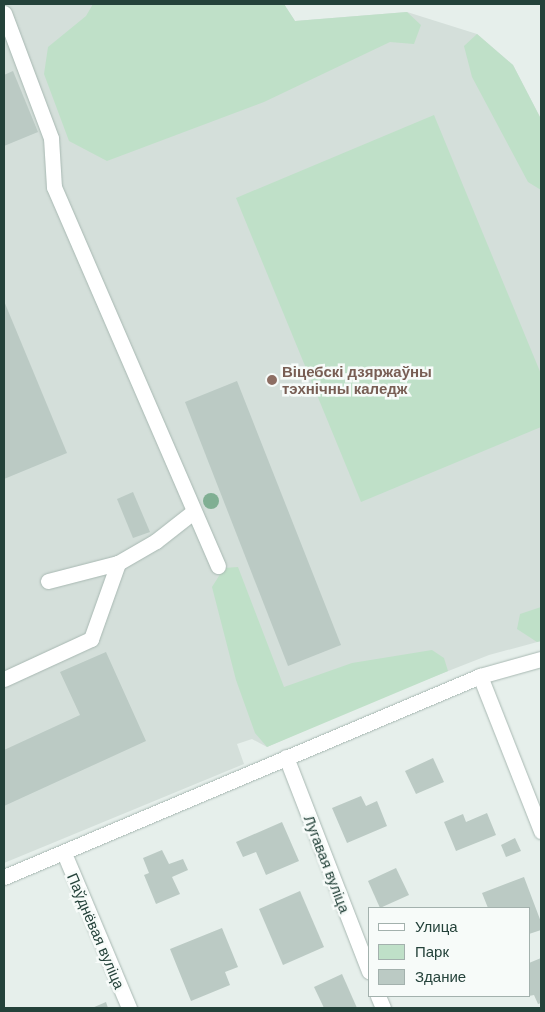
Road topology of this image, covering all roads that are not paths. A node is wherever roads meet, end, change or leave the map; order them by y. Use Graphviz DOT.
graph roads {
  1 [pos="4,14"];
  2 [pos="193,512"];
  3 [pos="118,563"];
  4 [pos="218,566"];
  5 [pos="48,581"];
  6 [pos="541,659"];
  7 [pos="480,676"];
  8 [pos="4,679"];
  9 [pos="286,757"];
  10 [pos="541,831"];
  11 [pos="64,853"];
  12 [pos="4,877"];
  13 [pos="368,968"];
  14 [pos="129,1008"];
  1 -- 2 [label="street"];
  2 -- 3 [label="street"];
  2 -- 4 [label="street"];
  3 -- 5 [label="street"];
  3 -- 8 [label="street"];
  6 -- 7 [label="street"];
  7 -- 9 [label="street"];
  7 -- 10 [label="street"];
  9 -- 11 [label="street"];
  9 -- 13 [label="street, Лугавая вуліца"];
  11 -- 12 [label="street"];
  11 -- 14 [label="street, Паўднёвая вуліца"];
}
